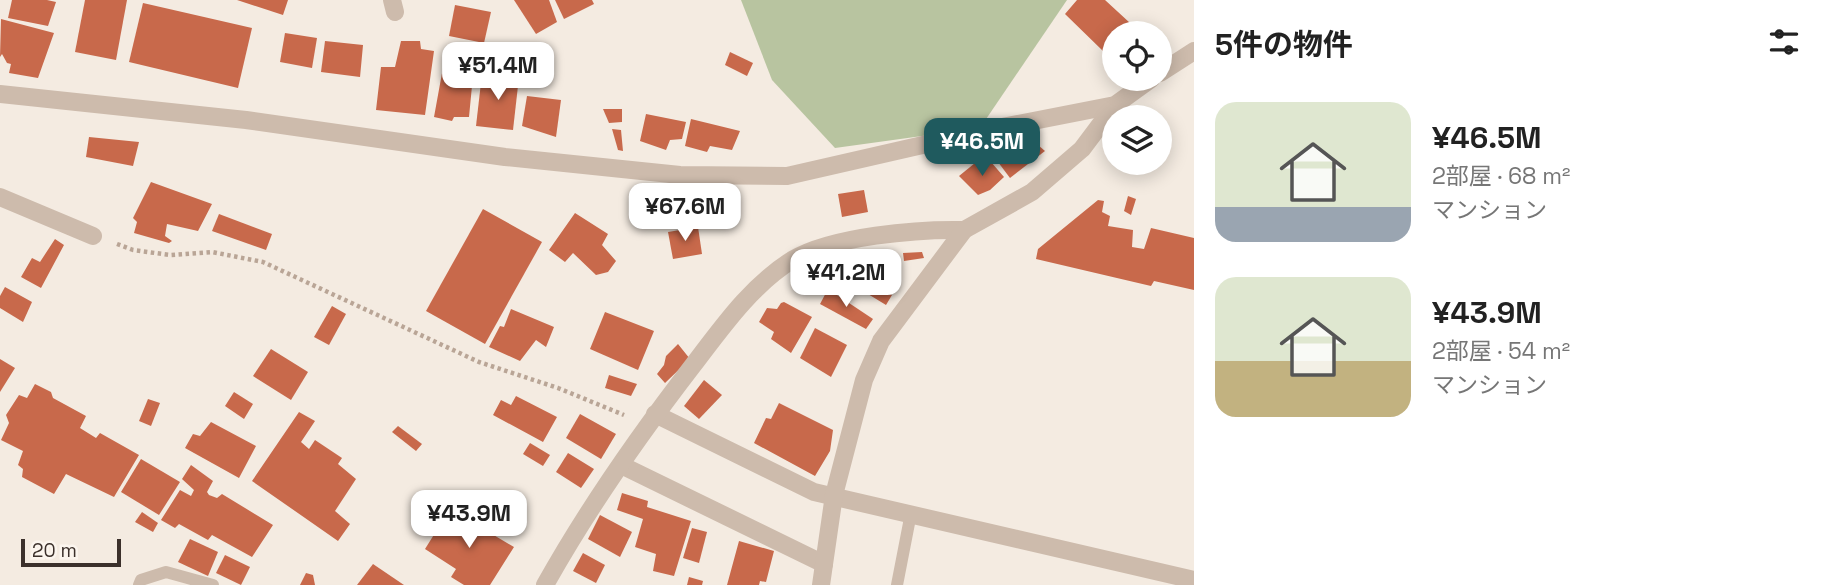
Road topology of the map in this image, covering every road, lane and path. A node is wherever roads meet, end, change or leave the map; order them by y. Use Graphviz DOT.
graph roads {
  1 [pos="1194,51"];
  2 [pos="1172,65"];
  3 [pos="1134,91"];
  4 [pos="0,94"];
  5 [pos="1115,105"];
  6 [pos="1102,108"];
  7 [pos="1102,122"];
  8 [pos="0,198"];
  9 [pos="964,230"];
  10 [pos="93,236"];
  11 [pos="651,420"];
  12 [pos="621,465"];
  13 [pos="834,495"];
  14 [pos="911,513"];
  15 [pos="824,564"];
  16 [pos="1194,579"];
  17 [pos="139,585"];
  18 [pos="213,585"];
  19 [pos="545,585"];
  20 [pos="821,585"];
  21 [pos="897,585"];
  22 [pos="1192,585"];
  1 -- 2 [label="street"];
  3 -- 5 [label="street"];
  4 -- 6 [label="street"];
  7 -- 9 [label="street"];
  8 -- 10 [label="street"];
  9 -- 11 [label="street"];
  9 -- 13 [label="street"];
  10 -- 11 [label="path"];
  11 -- 12 [label="street"];
  11 -- 13 [label="street"];
  12 -- 15 [label="street"];
  12 -- 19 [label="street"];
  13 -- 14 [label="street"];
  13 -- 15 [label="street"];
  14 -- 16 [label="street"];
  14 -- 21 [label="lane"];
  15 -- 20 [label="street"];
  16 -- 22 [label="street"];
  17 -- 18 [label="lane"];
}
